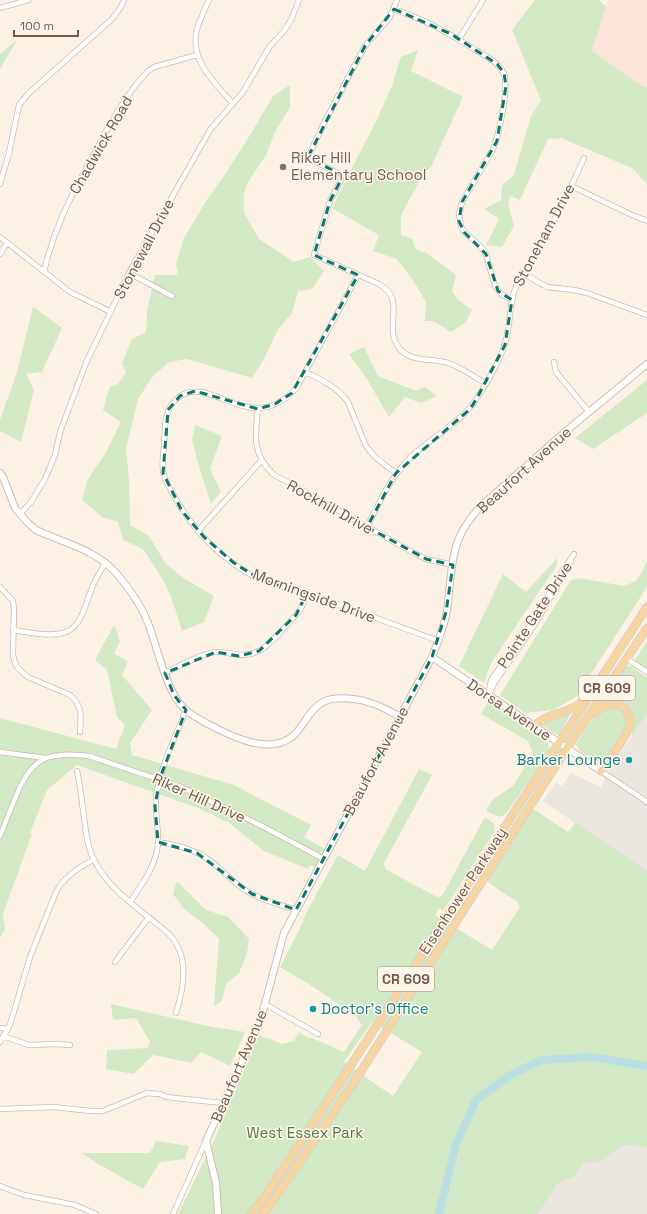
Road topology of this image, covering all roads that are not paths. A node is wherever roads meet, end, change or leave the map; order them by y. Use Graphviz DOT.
graph roads {
  1 [pos="28,0"];
  2 [pos="124,0"];
  3 [pos="209,0"];
  4 [pos="299,0"];
  5 [pos="398,0"];
  6 [pos="483,0"];
  7 [pos="0,8"];
  8 [pos="394,9"];
  9 [pos="458,39"];
  10 [pos="197,55"];
  11 [pos="233,104"];
  12 [pos="584,158"];
  13 [pos="0,184"];
  14 [pos="571,186"];
  15 [pos="647,221"];
  16 [pos="0,237"];
  17 [pos="6,243"];
  18 [pos="0,254"];
  19 [pos="44,272"];
  20 [pos="129,273"];
  21 [pos="524,274"];
  22 [pos="358,275"];
  23 [pos="172,296"];
  24 [pos="512,300"];
  25 [pos="111,312"];
  26 [pos="647,315"];
  27 [pos="554,362"];
  28 [pos="647,364"];
  29 [pos="305,372"];
  30 [pos="485,384"];
  31 [pos="258,409"];
  32 [pos="589,412"];
  33 [pos="262,460"];
  34 [pos="0,473"];
  35 [pos="396,473"];
  36 [pos="20,514"];
  37 [pos="367,527"];
  38 [pos="198,531"];
  39 [pos="105,563"];
  40 [pos="453,565"];
  41 [pos="0,587"];
  42 [pos="307,594"];
  43 [pos="647,607"];
  44 [pos="647,628"];
  45 [pos="13,630"];
  46 [pos="439,641"];
  47 [pos="432,657"];
  48 [pos="627,658"];
  49 [pos="647,672"];
  50 [pos="165,673"];
  51 [pos="590,694"];
  52 [pos="488,695"];
  53 [pos="186,710"];
  54 [pos="401,717"];
  55 [pos="587,717"];
  56 [pos="534,726"];
  57 [pos="80,732"];
  58 [pos="558,743"];
  59 [pos="567,748"];
  60 [pos="0,752"];
  61 [pos="45,758"];
  62 [pos="77,771"];
  63 [pos="601,771"];
  64 [pos="159,779"];
  65 [pos="647,802"];
  66 [pos="0,836"];
  67 [pos="158,842"];
  68 [pos="324,859"];
  69 [pos="93,860"];
  70 [pos="130,902"];
  71 [pos="296,910"];
  72 [pos="149,917"];
  73 [pos="115,962"];
  74 [pos="265,1004"];
  75 [pos="176,1013"];
  76 [pos="0,1028"];
  77 [pos="8,1029"];
  78 [pos="318,1034"];
  79 [pos="3,1036"];
  80 [pos="0,1042"];
  81 [pos="70,1045"];
  82 [pos="222,1103"];
  83 [pos="0,1108"];
  84 [pos="206,1140"];
  85 [pos="0,1186"];
  86 [pos="96,1214"];
  87 [pos="173,1214"];
  88 [pos="218,1214"];
  89 [pos="251,1214"];
  90 [pos="263,1214"];
  1 -- 7 [label="street"];
  2 -- 13 [label="street"];
  3 -- 10 [label="street"];
  4 -- 11 [label="street, Stonewall Drive"];
  5 -- 8 [label="street"];
  6 -- 9 [label="street"];
  8 -- 9 [label="street"];
  8 -- 22 [label="street"];
  9 -- 24 [label="street"];
  10 -- 11 [label="street"];
  10 -- 19 [label="street, Chadwick Road"];
  11 -- 20 [label="street, Stonewall Drive"];
  12 -- 14 [label="street, Stoneham Drive"];
  14 -- 15 [label="street"];
  14 -- 21 [label="street, Stoneham Drive"];
  16 -- 17 [label="street"];
  17 -- 18 [label="street"];
  17 -- 19 [label="street"];
  19 -- 25 [label="street"];
  20 -- 23 [label="street"];
  20 -- 25 [label="street, Stonewall Drive"];
  21 -- 24 [label="street, Stoneham Drive"];
  21 -- 26 [label="street"];
  22 -- 29 [label="street, Morningside Drive"];
  22 -- 30 [label="street"];
  24 -- 30 [label="street, Stoneham Drive"];
  25 -- 36 [label="street, Stonewall Drive"];
  27 -- 32 [label="street"];
  28 -- 32 [label="street, Beaufort Avenue"];
  29 -- 31 [label="street, Morningside Drive"];
  29 -- 35 [label="street"];
  30 -- 35 [label="street, Stoneham Drive"];
  31 -- 33 [label="street, Rockhill Drive"];
  31 -- 38 [label="street, Morningside Drive"];
  32 -- 40 [label="street, Beaufort Avenue"];
  33 -- 37 [label="street, Rockhill Drive"];
  33 -- 38 [label="street"];
  34 -- 36 [label="street"];
  35 -- 37 [label="street, Stoneham Drive"];
  36 -- 39 [label="street"];
  37 -- 40 [label="street, Rockhill Drive"];
  38 -- 42 [label="street, Morningside Drive"];
  39 -- 45 [label="street"];
  39 -- 50 [label="street"];
  40 -- 46 [label="street, Beaufort Avenue"];
  41 -- 45 [label="street"];
  42 -- 46 [label="street, Morningside Drive"];
  42 -- 50 [label="street"];
  43 -- 51 [label="main road, Eisenhower Parkway / CR 609"];
  44 -- 48 [label="main road, Eisenhower Parkway / CR 609"];
  45 -- 57 [label="street"];
  46 -- 47 [label="street, Beaufort Avenue"];
  47 -- 52 [label="street, Dorsa Avenue"];
  47 -- 54 [label="street, Beaufort Avenue"];
  48 -- 49 [label="street"];
  48 -- 55 [label="main road, Eisenhower Parkway / CR 609"];
  50 -- 53 [label="street"];
  51 -- 56 [label="main road"];
  51 -- 58 [label="main road, Eisenhower Parkway / CR 609"];
  52 -- 52 [label="street, Pointe Gate Drive"];
  52 -- 56 [label="street, Dorsa Avenue"];
  53 -- 54 [label="street"];
  53 -- 64 [label="street"];
  54 -- 68 [label="street, Beaufort Avenue"];
  55 -- 59 [label="main road, Eisenhower Parkway / CR 609"];
  55 -- 63 [label="main road"];
  56 -- 58 [label="street, Dorsa Avenue"];
  58 -- 59 [label="street, Dorsa Avenue"];
  58 -- 89 [label="main road, Eisenhower Parkway / CR 609"];
  59 -- 63 [label="street, Dorsa Avenue"];
  59 -- 90 [label="main road, Eisenhower Parkway / CR 609"];
  60 -- 61 [label="street, Riker Hill Drive"];
  61 -- 64 [label="street, Riker Hill Drive"];
  61 -- 66 [label="street, Riker Hill Drive"];
  62 -- 69 [label="street"];
  63 -- 65 [label="street, Dorsa Avenue"];
  64 -- 67 [label="street"];
  64 -- 68 [label="street, Riker Hill Drive"];
  67 -- 70 [label="street"];
  67 -- 71 [label="street"];
  68 -- 71 [label="street, Beaufort Avenue"];
  69 -- 70 [label="street"];
  69 -- 77 [label="street"];
  70 -- 72 [label="street"];
  71 -- 74 [label="street, Beaufort Avenue"];
  72 -- 73 [label="street"];
  72 -- 75 [label="street"];
  74 -- 78 [label="street"];
  74 -- 82 [label="street, Beaufort Avenue"];
  76 -- 77 [label="street"];
  77 -- 79 [label="street"];
  79 -- 80 [label="street"];
  79 -- 81 [label="street"];
  82 -- 83 [label="street"];
  82 -- 84 [label="street, Beaufort Avenue"];
  84 -- 87 [label="street, Beaufort Avenue"];
  84 -- 88 [label="street"];
  85 -- 86 [label="street"];
}
